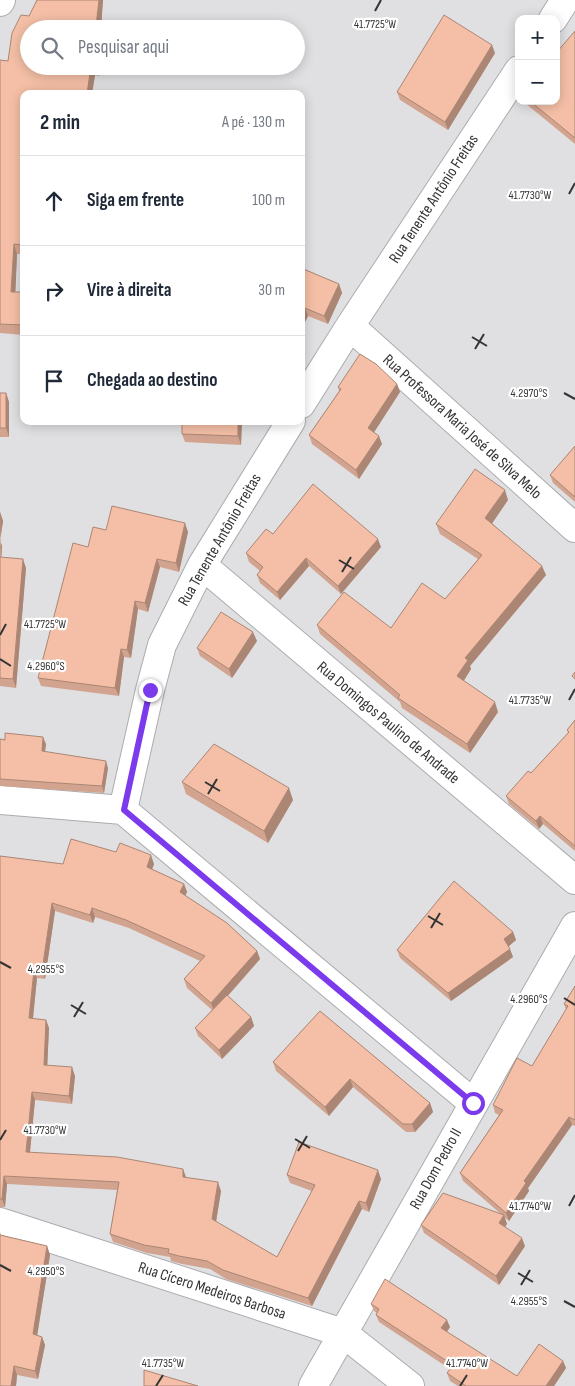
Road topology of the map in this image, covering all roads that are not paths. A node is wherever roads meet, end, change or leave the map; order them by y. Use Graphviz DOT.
graph roads {
  1 [pos="565,0"];
  2 [pos="556,15"];
  3 [pos="515,76"];
  4 [pos="350,326"];
  5 [pos="305,398"];
  6 [pos="289,425"];
  7 [pos="575,528"];
  8 [pos="202,565"];
  9 [pos="0,800"];
  10 [pos="124,810"];
  11 [pos="575,880"];
  12 [pos="575,926"];
  13 [pos="473,1103"];
  14 [pos="0,1222"];
  15 [pos="343,1333"];
  16 [pos="313,1386"];
  17 [pos="410,1386"];
  1 -- 2 [label="street"];
  3 -- 4 [label="street, Rua Tenente Antônio Freitas"];
  4 -- 5 [label="street, Rua Tenente Antônio Freitas"];
  4 -- 7 [label="street, Rua Professora Maria José de Silva Melo"];
  6 -- 8 [label="street, Rua Tenente Antônio Freitas"];
  8 -- 10 [label="street, Rua Tenente Antônio Freitas"];
  8 -- 11 [label="street, Rua Domingos Paulino de Andrade"];
  9 -- 10 [label="street"];
  10 -- 13 [label="street"];
  12 -- 13 [label="street, Rua Dom Pedro II"];
  13 -- 15 [label="street, Rua Dom Pedro II"];
  14 -- 15 [label="street, Rua Cícero Medeiros Barbosa"];
  15 -- 16 [label="street, Rua Dom Pedro II"];
  15 -- 17 [label="street, Rua Cícero Medeiros Barbosa"];
}
